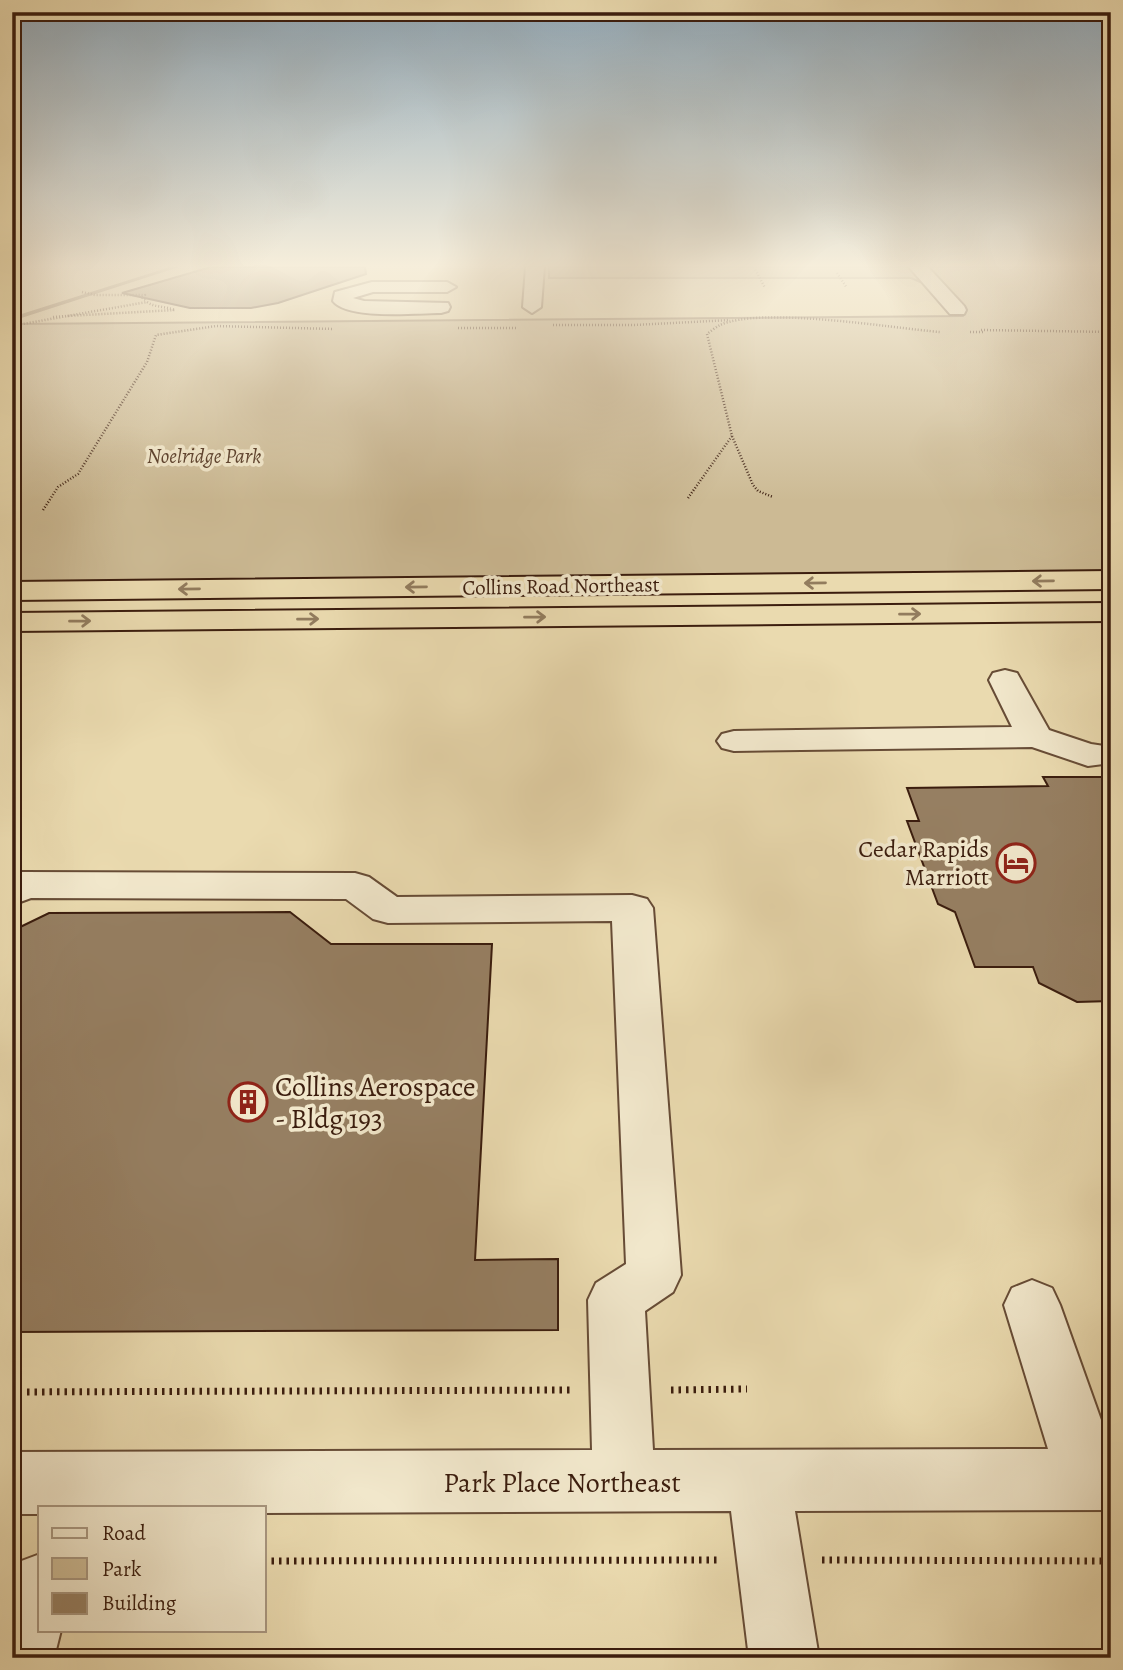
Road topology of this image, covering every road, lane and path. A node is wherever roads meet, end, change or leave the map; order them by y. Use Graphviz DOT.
graph roads {
  1 [pos="153,345"];
  2 [pos="711,345"];
  3 [pos="732,436"];
  4 [pos="773,497"];
  5 [pos="688,498"];
  6 [pos="43,510"];
  7 [pos="1111,580"];
  8 [pos="12,591"];
  9 [pos="1111,612"];
  10 [pos="12,622"];
  11 [pos="1005,680"];
  12 [pos="1035,737"];
  13 [pos="734,741"];
  14 [pos="1102,755"];
  15 [pos="12,892"];
  16 [pos="1032,1305"];
  17 [pos="747,1389"];
  18 [pos="620,1390"];
  19 [pos="12,1392"];
  20 [pos="759,1479"];
  21 [pos="1099,1479"];
  22 [pos="624,1482"];
  23 [pos="48,1491"];
  24 [pos="771,1560"];
  25 [pos="266,1561"];
  26 [pos="1111,1562"];
  27 [pos="38,1594"];
  28 [pos="19,1658"];
  29 [pos="784,1658"];
  1 -- 6 [label="path"];
  2 -- 3 [label="path"];
  3 -- 4 [label="path"];
  3 -- 5 [label="path"];
  7 -- 8 [label="highway, Collins Road Northeast, one-way"];
  10 -- 9 [label="highway, Collins Road Northeast, one-way"];
  11 -- 12 [label="street"];
  12 -- 13 [label="street"];
  12 -- 14 [label="street"];
  15 -- 18 [label="street"];
  16 -- 21 [label="street"];
  17 -- 18 [label="path"];
  18 -- 19 [label="path"];
  18 -- 22 [label="street"];
  20 -- 21 [label="street, Park Place Northeast"];
  20 -- 22 [label="street, Park Place Northeast"];
  20 -- 24 [label="street"];
  22 -- 23 [label="street, Park Place Northeast"];
  24 -- 25 [label="path"];
  24 -- 26 [label="path"];
  24 -- 29 [label="street"];
  27 -- 28 [label="street"];
}
